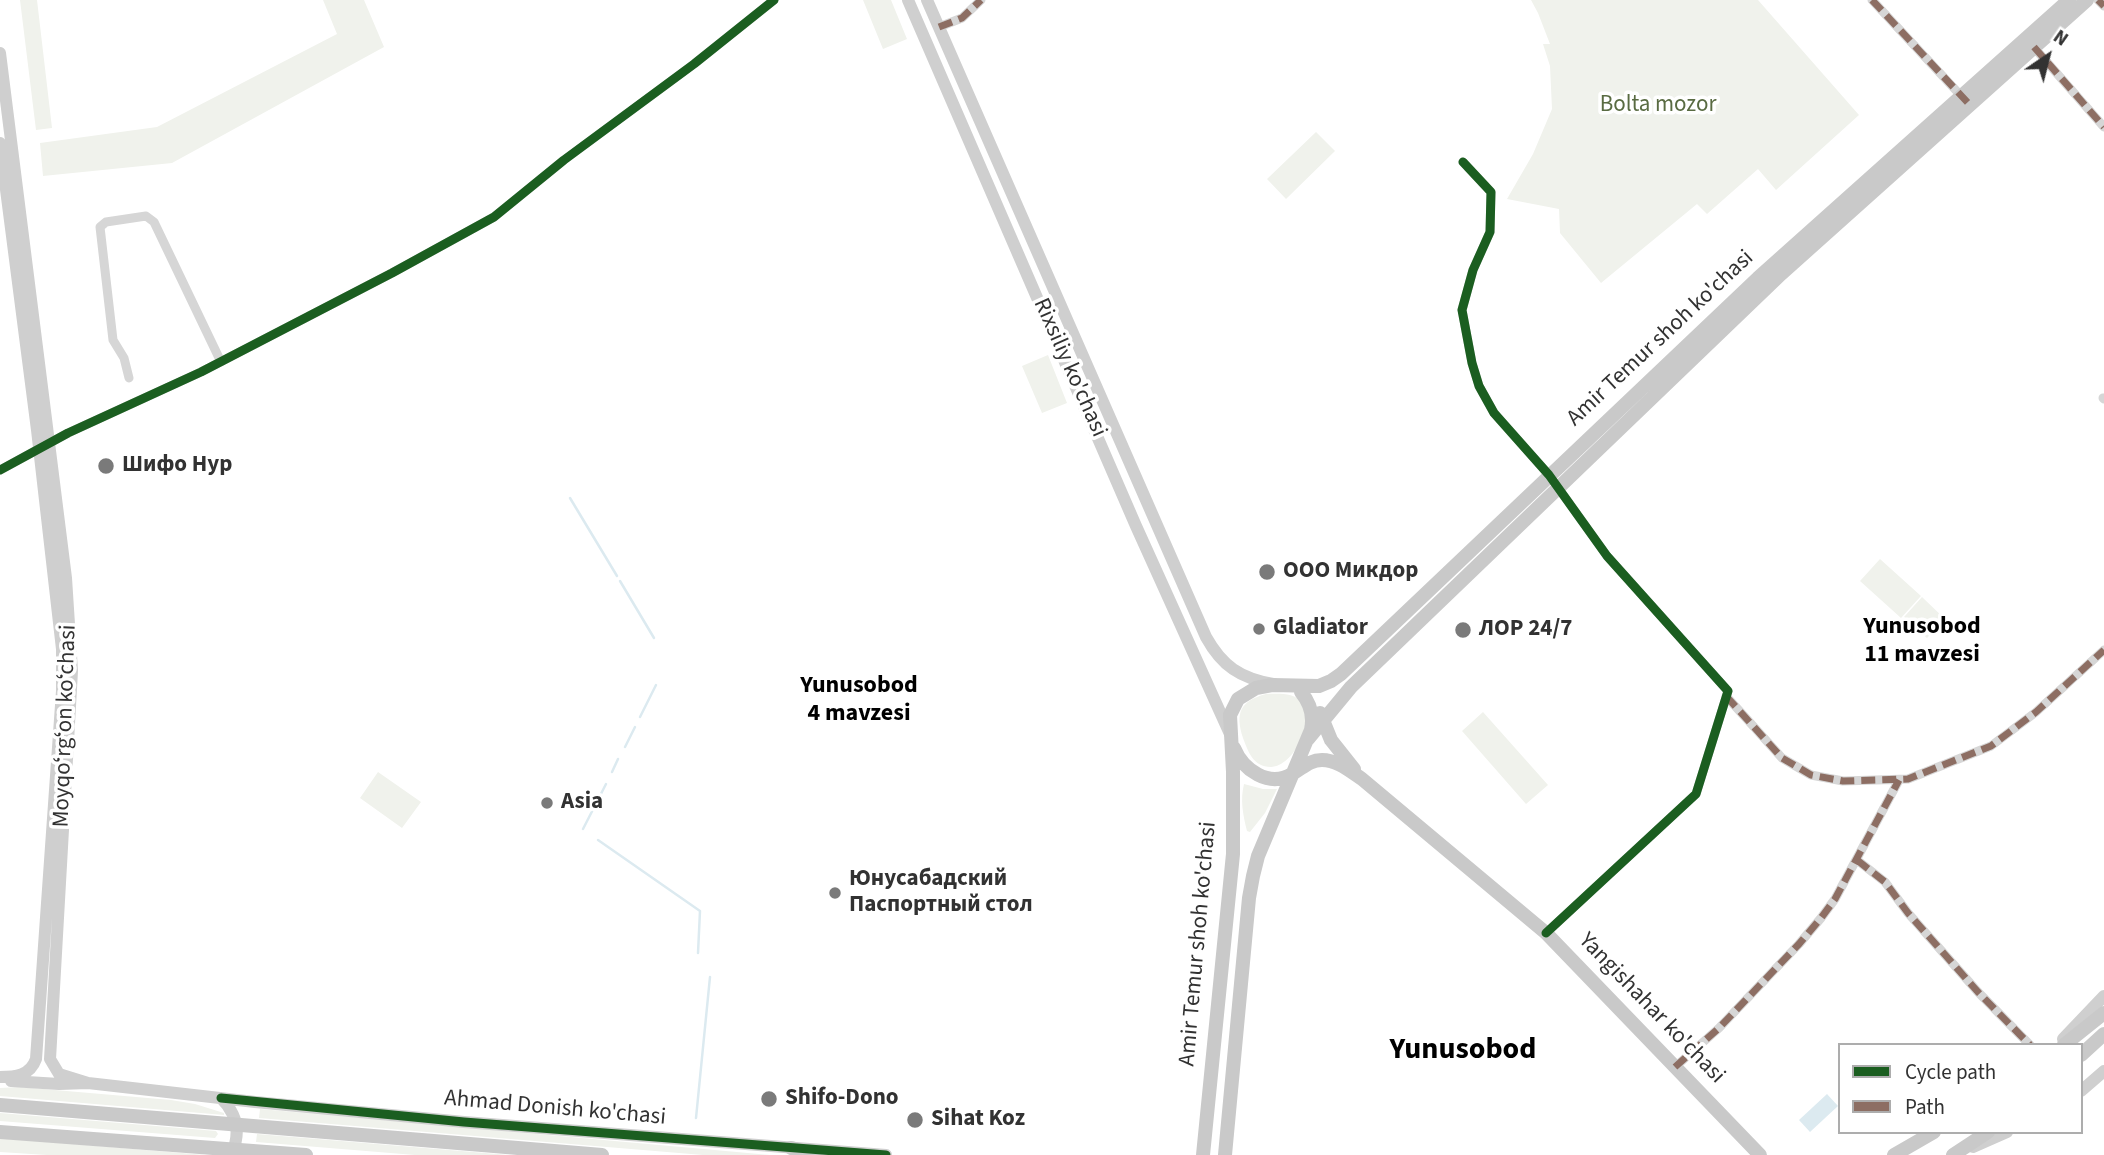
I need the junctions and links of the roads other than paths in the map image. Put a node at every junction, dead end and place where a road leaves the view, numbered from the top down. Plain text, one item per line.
1 (774, 0) edge
2 (908, 0) edge
3 (927, 0) edge
4 (981, 0) edge
5 (1872, 0) edge
6 (2069, 0) edge
7 (2087, 0) edge
8 (2098, 0) edge
9 (2104, 6) edge
10 (939, 27) junction
11 (2030, 43) junction
12 (0, 53) edge
13 (964, 84) junction
14 (948, 91) junction
15 (1965, 101) junction
16 (2104, 127) edge
17 (0, 143) edge
18 (1463, 162) dead end
19 (221, 362) junction
20 (130, 378) dead end
21 (44, 445) junction
22 (0, 470) edge
23 (1549, 475) junction
24 (1558, 488) junction
25 (1176, 568) junction
26 (1159, 575) junction
27 (2104, 650) edge
28 (1277, 685) junction
29 (1301, 692) junction
30 (1726, 696) junction
31 (1322, 719) junction
32 (1231, 736) junction
33 (1308, 739) junction
34 (1293, 774) junction
35 (1362, 779) junction
36 (1899, 780) junction
37 (1857, 860) junction
38 (1546, 933) junction
39 (2104, 996) edge
40 (2104, 1013) edge
41 (2104, 1034) edge
42 (2028, 1043) edge
43 (2060, 1043) edge
44 (2066, 1043) edge
45 (1213, 1051) junction
46 (2083, 1053) edge
47 (1234, 1055) junction
48 (1675, 1067) junction
49 (2104, 1071) edge
50 (0, 1079) edge
51 (88, 1083) junction
52 (2083, 1089) edge
53 (221, 1098) junction
54 (0, 1105) edge
55 (236, 1124) junction
56 (0, 1132) edge
57 (1931, 1134) edge
58 (1985, 1134) edge
59 (2002, 1134) edge
60 (1743, 1137) junction
61 (791, 1148) junction
62 (1203, 1149) edge
63 (232, 1152) edge
64 (306, 1155) edge
65 (602, 1155) edge
66 (815, 1155) edge
67 (886, 1155) edge
68 (1195, 1155) edge
69 (1225, 1155) edge
70 (1746, 1155) edge
71 (1760, 1155) edge
72 (1770, 1155) edge
73 (1894, 1155) edge
74 (1954, 1155) edge

1 - 19 street
2 - 14 main road, Rixsiliy ko'chasi
3 - 10 main road, Rixsiliy ko'chasi
4 - 10 street
5 - 15 street
6 - 11 main road, Amir Temur shoh ko'chasi
7 - 11 main road, Amir Temur shoh ko'chasi
8 - 9 street
10 - 13 main road, Rixsiliy ko'chasi
11 - 15 main road, Amir Temur shoh ko'chasi
11 - 16 street
12 - 21 main road, Moyqoʻrgʻon koʻchasi
13 - 14 main road
13 - 25 main road, Rixsiliy ko'chasi
14 - 26 main road, Rixsiliy ko'chasi
15 - 23 main road, Amir Temur shoh ko'chasi
15 - 24 main road, Amir Temur shoh ko'chasi
17 - 21 main road, Moyqoʻrgʻon koʻchasi
18 - 23 street
19 - 20 street
19 - 21 street
21 - 22 street
21 - 50 main road, Moyqoʻrgʻon koʻchasi
21 - 51 main road, Moyqoʻrgʻon koʻchasi
23 - 24 street
23 - 28 main road, Amir Temur shoh ko'chasi
24 - 30 street
24 - 31 main road, Amir Temur shoh ko'chasi
25 - 26 main road
25 - 28 main road, Rixsiliy ko'chasi
26 - 32 main road, Rixsiliy ko'chasi
27 - 36 street
28 - 29 main road
28 - 32 main road, Amir Temur shoh ko'chasi
29 - 31 main road
29 - 33 main road, Amir Temur shoh ko'chasi
30 - 36 street
30 - 38 street
31 - 33 main road, Amir Temur shoh ko'chasi
31 - 35 main road, Yangishahar ko'chasi
32 - 34 main road
32 - 45 main road, Amir Temur shoh ko'chasi
33 - 34 main road, Amir Temur shoh ko'chasi
34 - 35 main road, Yangishahar ko'chasi
34 - 47 main road, Amir Temur shoh ko'chasi
35 - 38 main road, Yangishahar ko'chasi
36 - 37 street
37 - 42 street
37 - 48 street
38 - 48 main road, Yangishahar ko'chasi
39 - 43 main road
40 - 44 main road
41 - 46 main road
45 - 47 main road
45 - 62 main road, Amir Temur shoh ko'chasi
47 - 69 main road, Amir Temur shoh ko'chasi
48 - 60 main road, Yangishahar ko'chasi
49 - 52 main road
50 - 51 main road, Ahmad Donish ko'chasi
51 - 53 main road, Ahmad Donish ko'chasi
53 - 55 main road
53 - 61 main road, Ahmad Donish ko'chasi
54 - 55 main road, Ahmad Donish ko'chasi
55 - 63 main road
55 - 65 main road, Ahmad Donish ko'chasi
56 - 63 main road
57 - 73 main road
58 - 74 main road
59 - 74 main road
60 - 70 main road
60 - 71 main road
60 - 72 main road
61 - 66 main road
61 - 67 main road, Ahmad Donish ko'chasi
62 - 68 main road
63 - 64 main road

